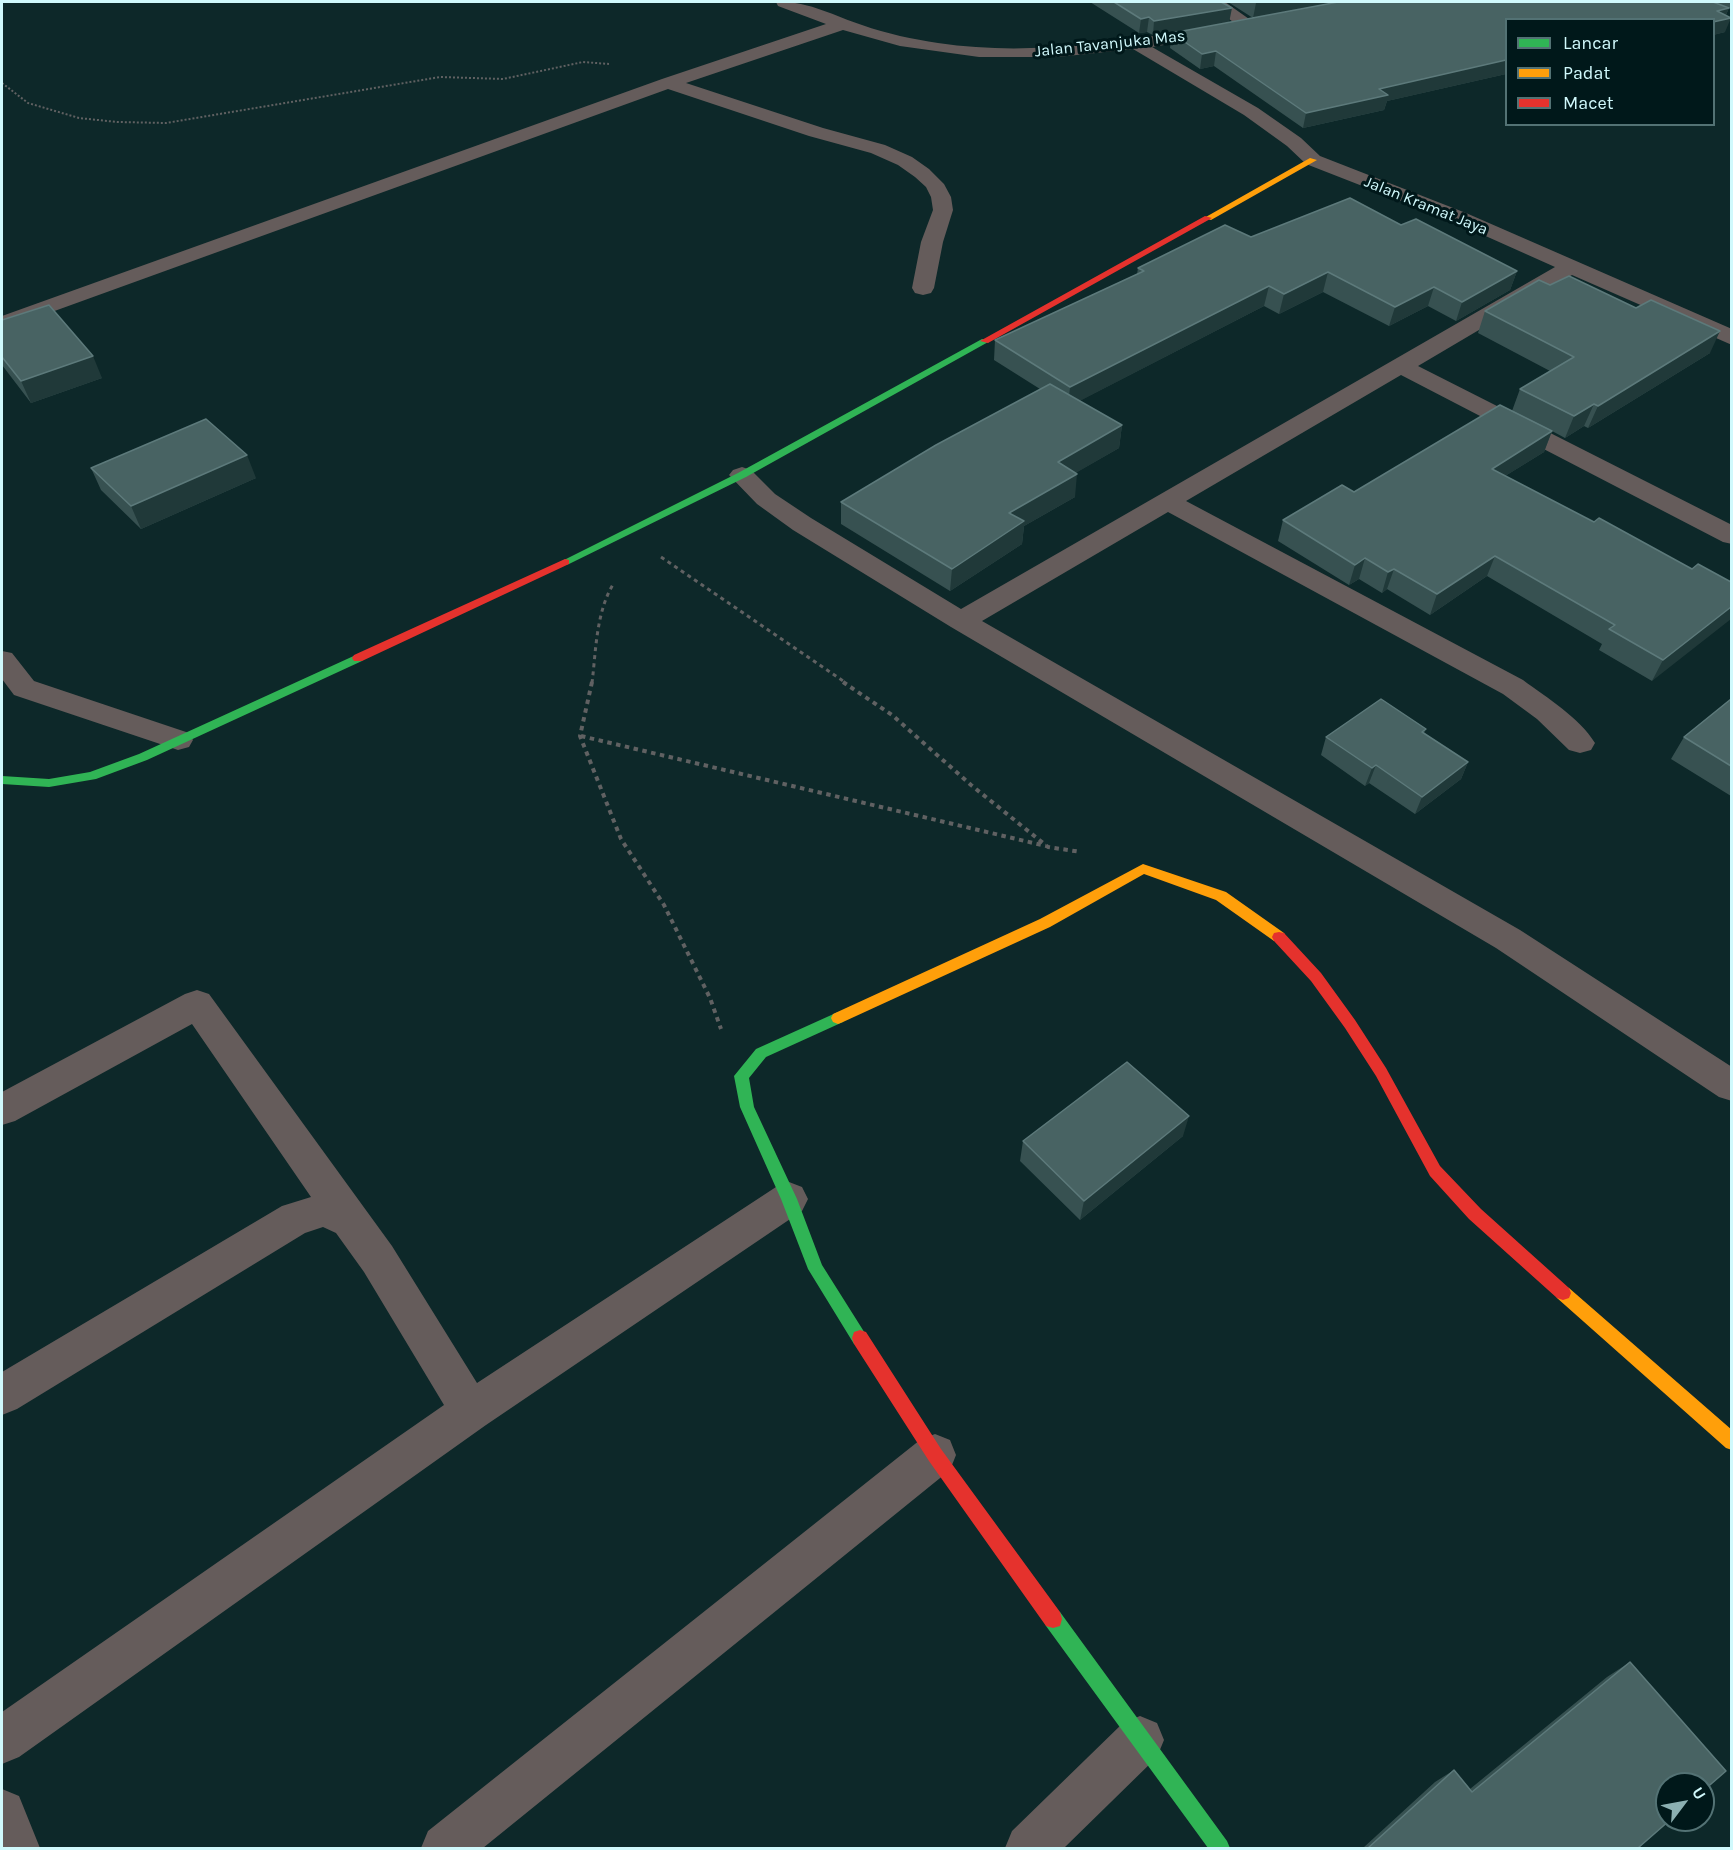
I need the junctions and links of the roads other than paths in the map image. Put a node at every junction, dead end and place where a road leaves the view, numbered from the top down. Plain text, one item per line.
1 (784, 2) edge
2 (1214, 2) edge
3 (1271, 21) edge
4 (844, 24) junction
5 (1250, 26) junction
6 (1138, 45) junction
7 (668, 83) junction
8 (1313, 160) junction
9 (1569, 268) junction
10 (923, 288) dead end
11 (2, 322) edge
12 (1731, 338) edge
13 (1399, 365) junction
14 (742, 475) junction
15 (1166, 501) junction
16 (1731, 536) edge
17 (961, 621) junction
18 (2, 660) edge
19 (13, 692) edge
20 (178, 740) junction
21 (1580, 743) dead end
22 (2, 780) edge
23 (1731, 1086) edge
24 (2, 1110) edge
25 (789, 1199) junction
26 (349, 1221) junction
27 (2, 1395) edge
28 (471, 1411) junction
29 (1731, 1442) edge
30 (935, 1455) junction
31 (2, 1740) edge
32 (1140, 1740) junction
33 (2, 1812) edge
34 (16, 1848) edge
35 (445, 1848) edge
36 (1029, 1848) edge
37 (1220, 1848) edge

1 - 4 street, Jalan Tavanjuka Mas
2 - 5 street
3 - 5 street, Jalan Tavanjuka Mas
4 - 6 street, Jalan Tavanjuka Mas
4 - 7 street
5 - 6 street, Jalan Tavanjuka Mas
6 - 8 street, Jalan Kramat Jaya
7 - 10 street
7 - 11 street
8 - 9 street, Jalan Kramat Jaya
8 - 14 street
9 - 12 street, Jalan Kramat Jaya
9 - 13 street
13 - 15 street
13 - 16 street
14 - 17 street
14 - 20 street
15 - 17 street
15 - 21 street
17 - 23 street
18 - 19 street
19 - 20 street
20 - 22 street
24 - 26 street
25 - 28 street
25 - 29 street
25 - 30 street
26 - 27 street
26 - 28 street
28 - 31 street
30 - 32 street
30 - 35 street
32 - 36 street
32 - 37 street
33 - 34 street

